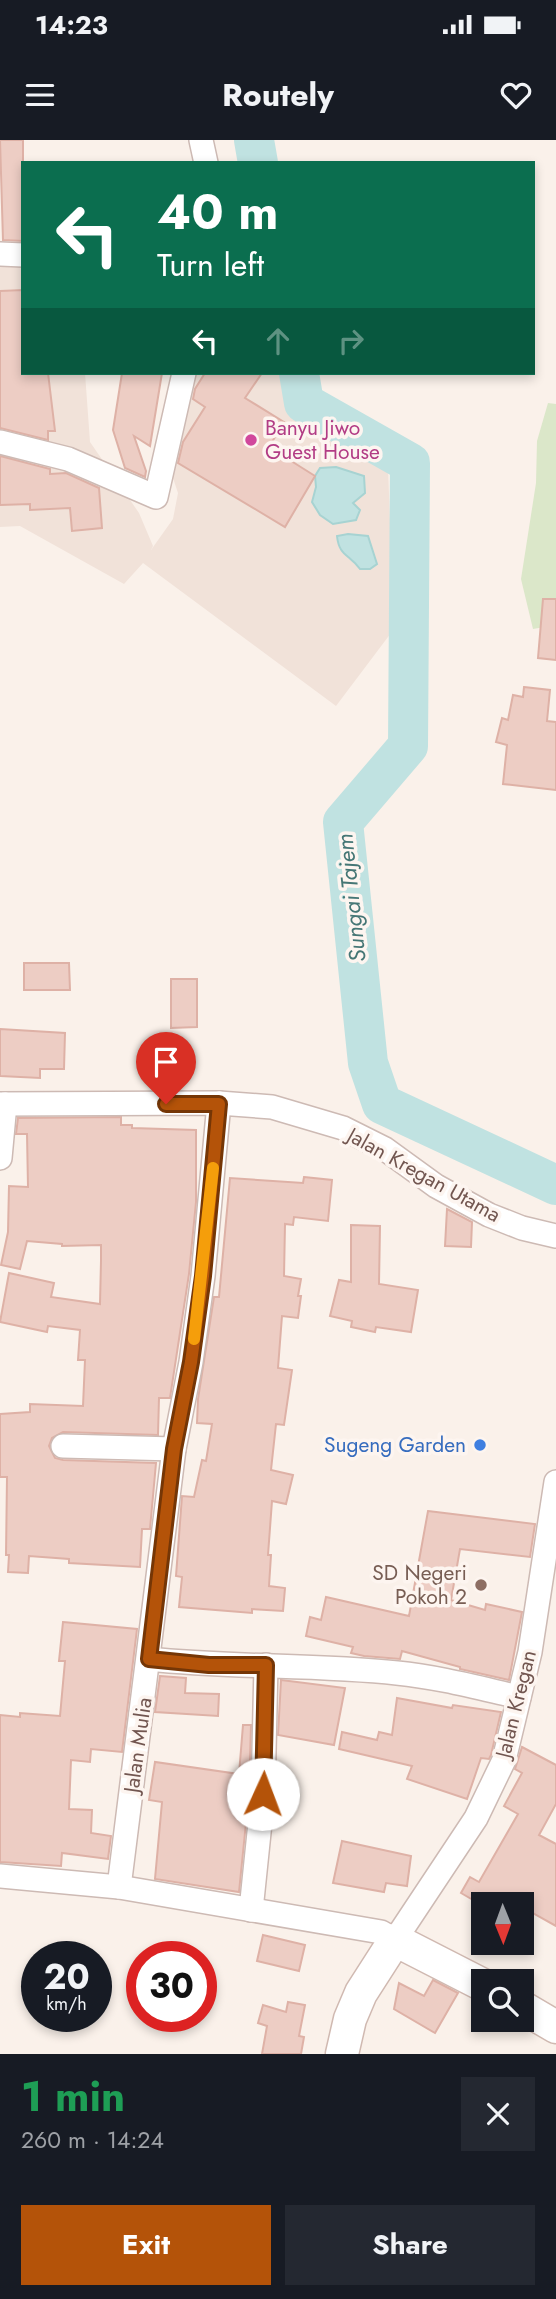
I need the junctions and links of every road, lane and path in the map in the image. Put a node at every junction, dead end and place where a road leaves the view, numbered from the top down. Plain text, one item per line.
1 (201, 140) edge
2 (206, 161) edge
3 (0, 254) edge
4 (21, 255) edge
5 (184, 375) edge
6 (0, 442) edge
7 (3, 1104) edge
8 (219, 1104) junction
9 (0, 1158) edge
10 (556, 1236) edge
11 (63, 1446) dead end
12 (174, 1449) junction
13 (556, 1482) edge
14 (149, 1659) junction
15 (266, 1665) junction
16 (519, 1697) junction
17 (0, 1876) edge
18 (119, 1887) junction
19 (251, 1909) junction
20 (395, 1940) junction
21 (471, 1979) edge
22 (534, 2014) edge
23 (556, 2027) edge
24 (342, 2054) edge

1 - 2 street
3 - 4 street
5 - 6 street
7 - 8 street, Jalan Kregan Utama
7 - 9 street
8 - 10 street, Jalan Kregan Utama
8 - 12 street, Jalan Mulia
11 - 12 street
12 - 14 street, Jalan Mulia
13 - 16 street, Jalan Kregan
14 - 15 street
14 - 18 street, Jalan Mulia
15 - 16 street
15 - 19 street
16 - 20 street, Jalan Kregan
17 - 18 street
18 - 19 street
19 - 20 street
20 - 21 street
20 - 24 street
22 - 23 street

